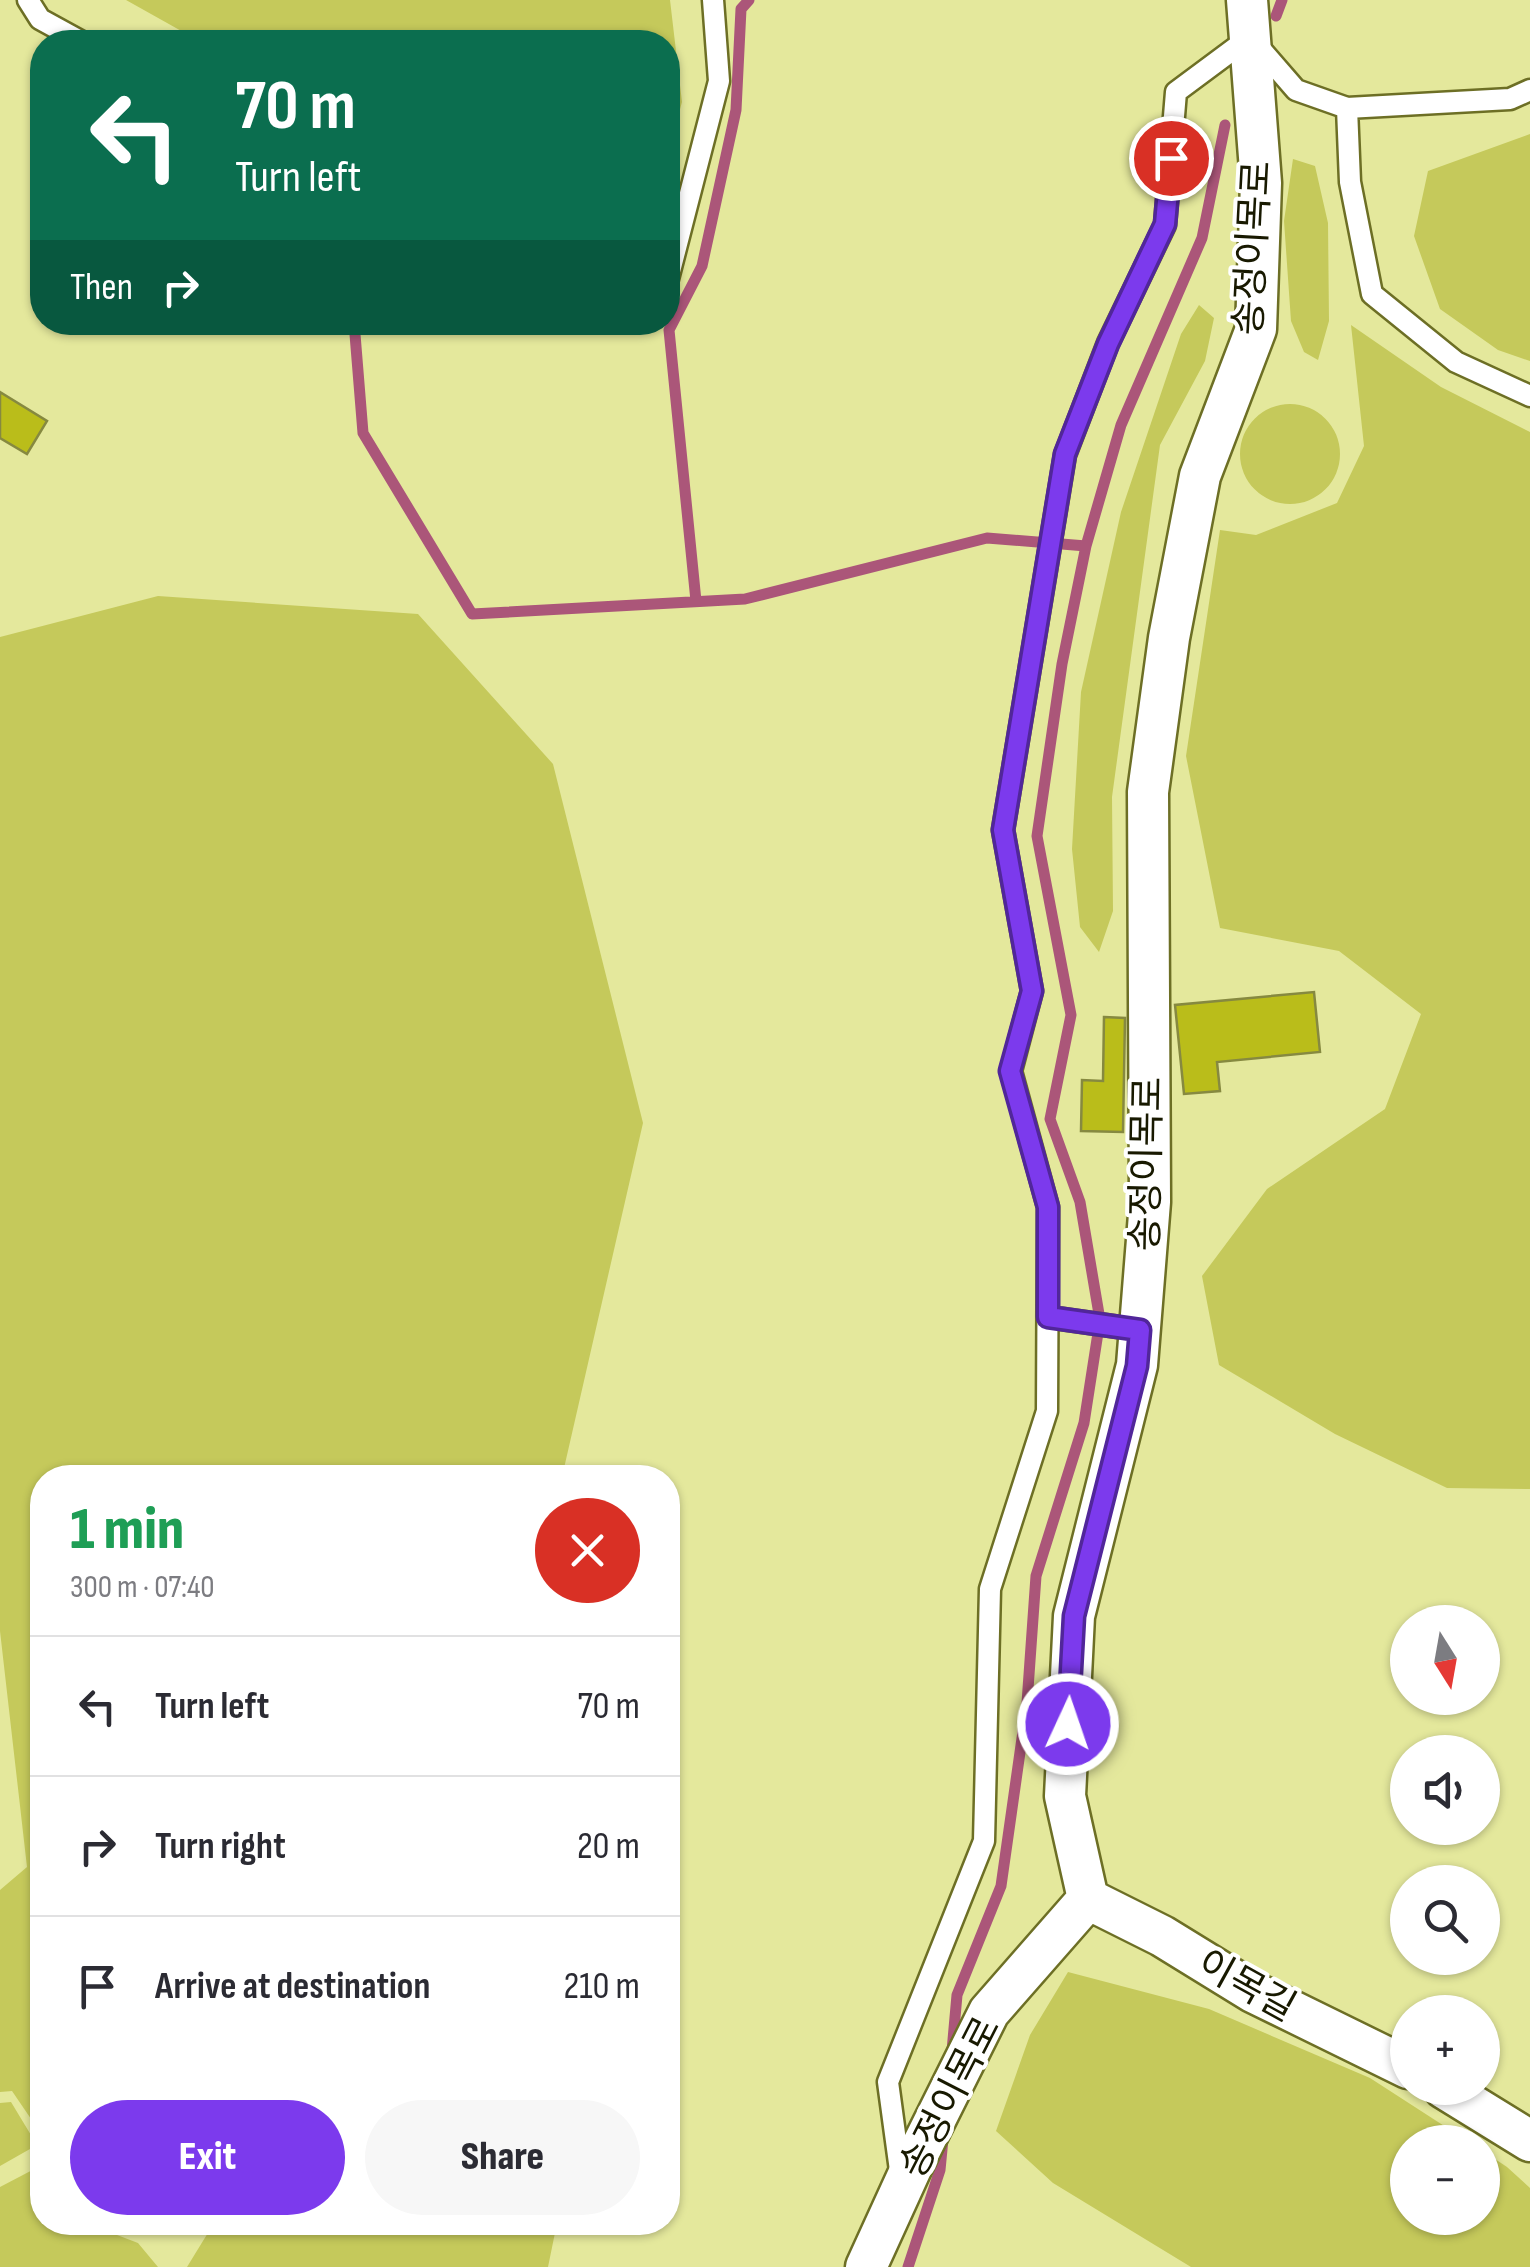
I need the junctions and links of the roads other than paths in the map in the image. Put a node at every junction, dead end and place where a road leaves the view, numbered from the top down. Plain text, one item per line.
1 (28, 0) edge
2 (714, 0) edge
3 (1248, 18) edge
4 (60, 30) edge
5 (1530, 90) edge
6 (1347, 108) junction
7 (680, 233) edge
8 (1530, 396) edge
9 (1048, 1317) junction
10 (1140, 1330) junction
11 (1088, 1898) junction
12 (1390, 2059) edge
13 (1471, 2105) edge
14 (1530, 2142) edge
15 (908, 2176) junction
16 (866, 2267) edge

1 - 4 lane
2 - 7 lane
3 - 6 lane
3 - 9 lane
3 - 10 street, 송정이목로
5 - 6 lane
6 - 8 lane
9 - 10 lane
9 - 15 lane
10 - 11 street, 송정이목로
11 - 12 street, 이목길
11 - 15 street, 송정이목로
13 - 14 street
15 - 16 street, 송정이목로

